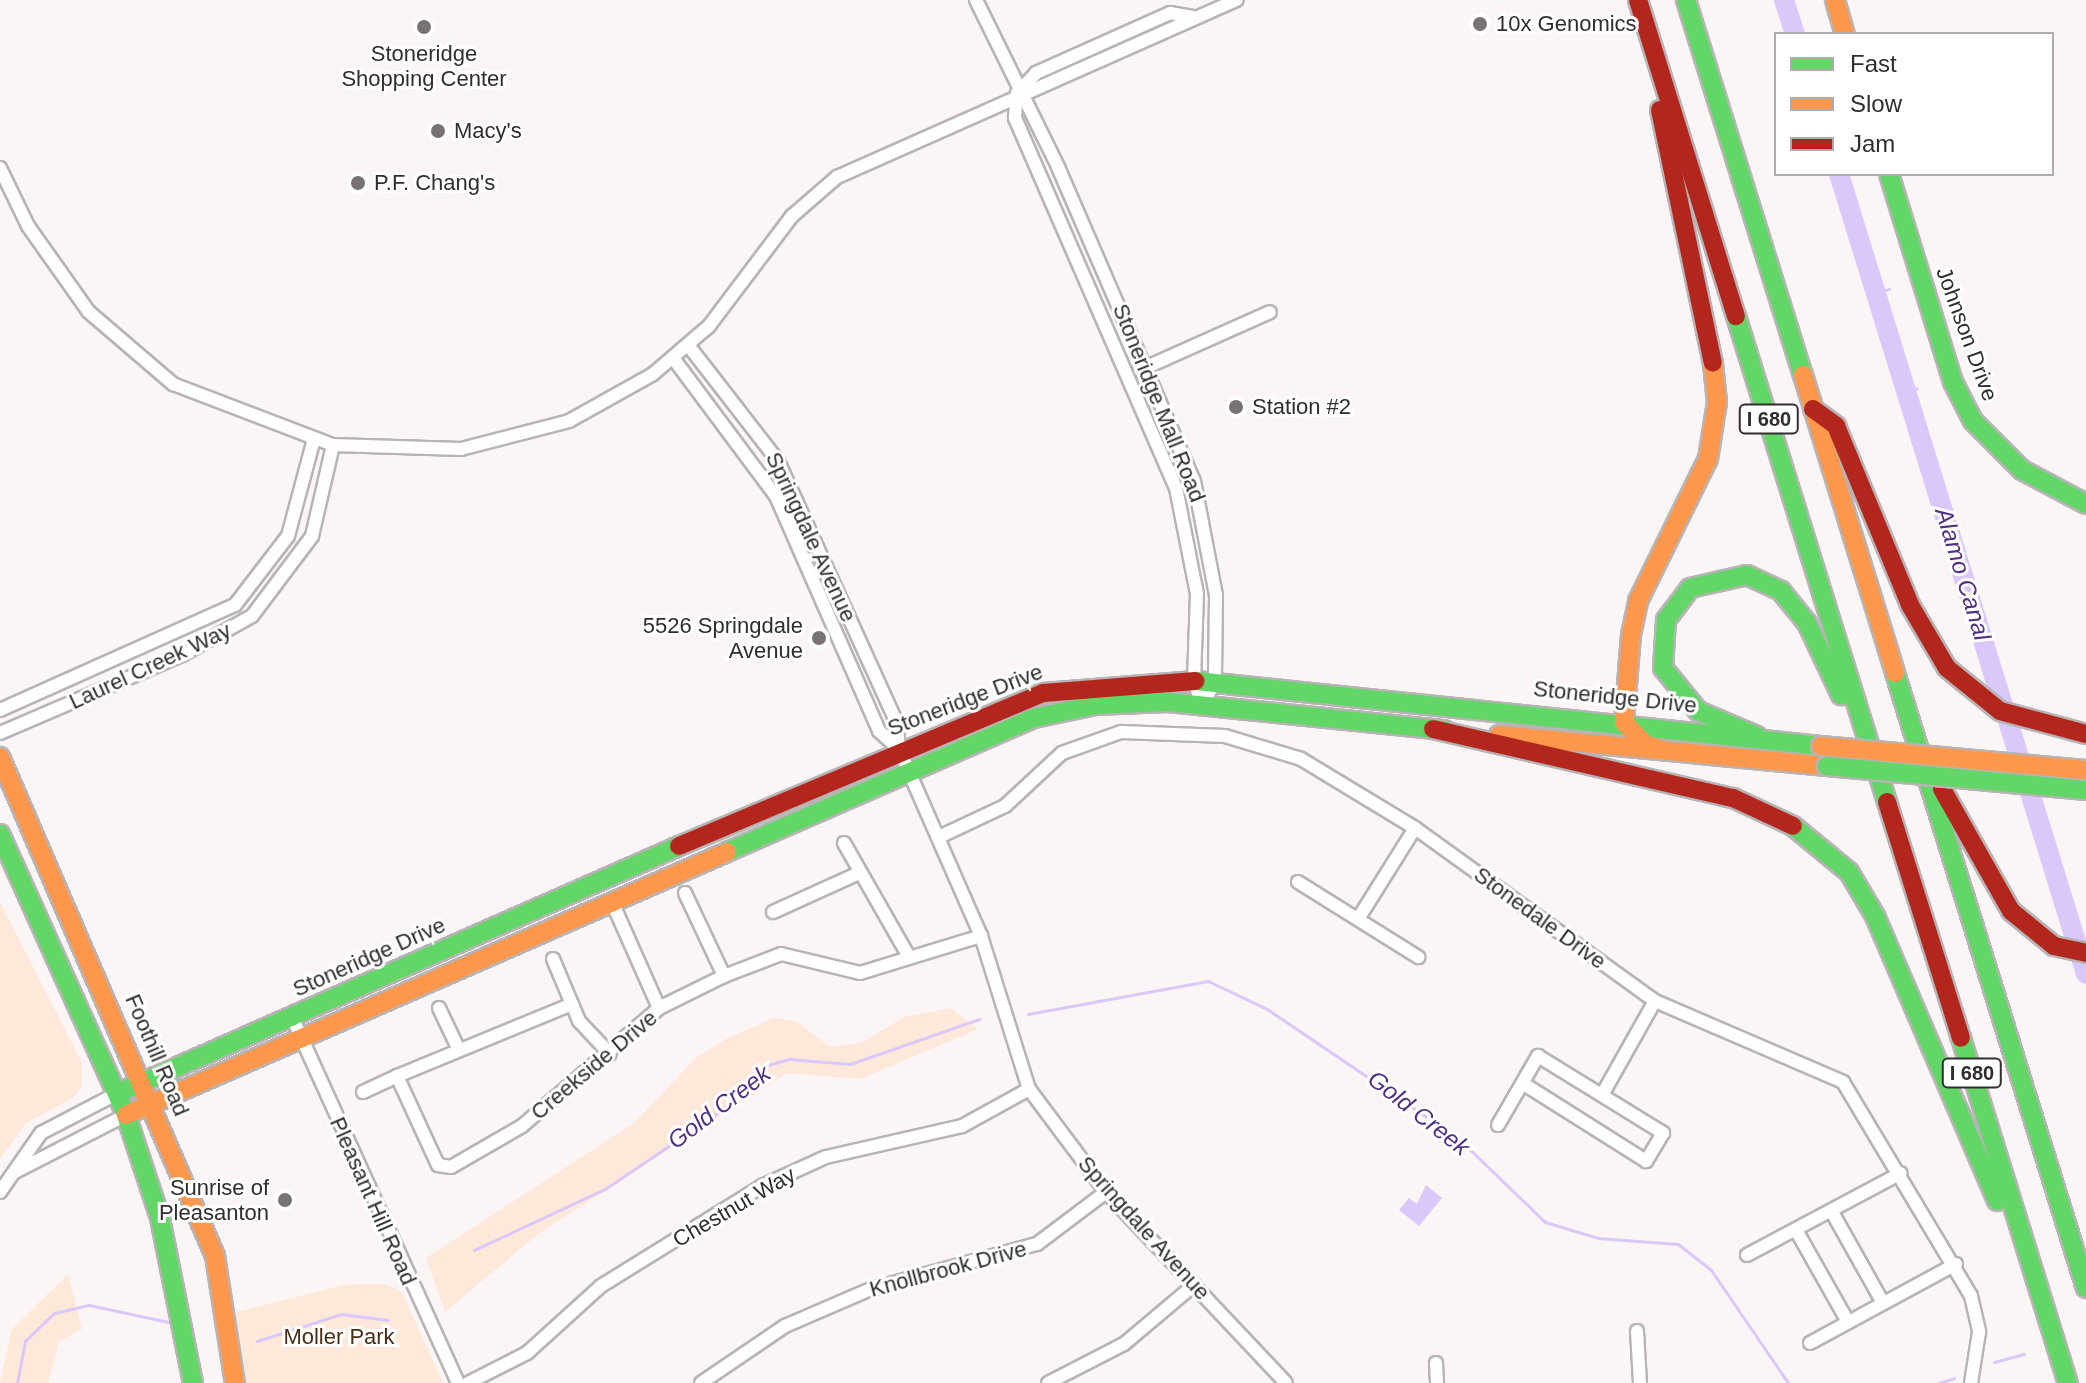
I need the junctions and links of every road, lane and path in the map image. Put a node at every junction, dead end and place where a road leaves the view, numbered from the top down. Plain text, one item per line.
1 (976, 0) edge
2 (1237, 0) edge
3 (1638, 0) edge
4 (1686, 0) edge
5 (1835, 0) edge
6 (1193, 17) junction
7 (1844, 32) edge
8 (1660, 72) junction
9 (1017, 93) junction
10 (1, 172) edge
11 (1890, 176) edge
12 (6, 195) edge
13 (1270, 312) dead end
14 (688, 345) junction
15 (673, 358) junction
16 (1146, 367) junction
17 (1130, 374) junction
18 (1813, 409) junction
19 (314, 439) junction
20 (333, 445) junction
21 (2086, 504) edge
22 (1194, 681) junction
23 (1215, 681) junction
24 (1202, 706) junction
25 (0, 710) edge
26 (1624, 722) junction
27 (1433, 729) junction
28 (0, 733) edge
29 (2085, 734) edge
30 (1757, 736) junction
31 (1915, 739) junction
32 (899, 749) junction
33 (1666, 751) junction
34 (0, 757) edge
35 (1878, 766) junction
36 (908, 768) junction
37 (2086, 770) edge
38 (2086, 790) edge
39 (1415, 828) junction
40 (0, 834) edge
41 (939, 837) junction
42 (844, 843) dead end
43 (859, 873) junction
44 (1298, 882) dead end
45 (685, 893) dead end
46 (612, 902) junction
47 (773, 912) dead end
48 (1358, 919) junction
49 (981, 936) junction
50 (2086, 953) edge
51 (908, 955) junction
52 (1418, 957) dead end
53 (553, 959) dead end
54 (724, 976) junction
55 (1655, 1001) junction
56 (572, 1004) junction
57 (439, 1008) dead end
58 (659, 1008) junction
59 (292, 1017) junction
60 (301, 1038) junction
61 (458, 1048) junction
62 (610, 1054) junction
63 (397, 1076) junction
64 (144, 1082) junction
65 (1522, 1083) junction
66 (1029, 1089) junction
67 (363, 1092) dead end
68 (118, 1093) junction
69 (1602, 1095) junction
70 (153, 1104) junction
71 (126, 1115) junction
72 (1498, 1125) dead end
73 (1901, 1173) junction
74 (13, 1174) junction
75 (0, 1192) edge
76 (1106, 1192) junction
77 (1832, 1212) junction
78 (1796, 1230) junction
79 (1747, 1255) dead end
80 (1956, 1264) junction
81 (2035, 1276) junction
82 (1194, 1285) junction
83 (2086, 1288) edge
84 (1883, 1303) junction
85 (1848, 1322) junction
86 (1637, 1331) dead end
87 (1810, 1343) dead end
88 (1436, 1363) dead end
89 (1284, 1382) edge
90 (193, 1383) edge
91 (235, 1383) edge
92 (458, 1383) edge
93 (468, 1383) edge
94 (701, 1383) edge
95 (1048, 1383) edge
96 (1437, 1383) edge
97 (1640, 1383) edge
98 (1971, 1383) edge
99 (2068, 1383) edge

1 - 9 street, Stoneridge Mall Road
2 - 6 street
3 - 8 main road, I 680
4 - 18 main road, I 680
5 - 7 main road
6 - 9 street
6 - 9 street
8 - 26 main road
8 - 35 main road, I 680
9 - 14 street
9 - 16 street, Stoneridge Mall Road
9 - 17 street, Stoneridge Mall Road
10 - 12 street
11 - 21 main road, Johnson Drive
12 - 19 street
13 - 16 street
14 - 15 street
14 - 32 street, Springdale Avenue
15 - 20 street
15 - 32 street, Springdale Avenue
16 - 17 street
16 - 23 street, Stoneridge Mall Road
17 - 22 street, Stoneridge Mall Road
18 - 29 main road
18 - 31 main road, I 680
19 - 20 street
19 - 25 street, Laurel Creek Way
20 - 28 street, Laurel Creek Way
22 - 23 main road, Stoneridge Drive
22 - 24 street, Stoneridge Mall Road
22 - 32 main road, Stoneridge Drive
23 - 24 street
23 - 26 main road, Stoneridge Drive
24 - 27 main road, Stoneridge Drive
24 - 36 main road, Stoneridge Drive
26 - 30 main road, Stoneridge Drive
26 - 33 main road
27 - 33 main road, Stoneridge Drive
27 - 81 main road
30 - 35 main road
30 - 37 main road, Stoneridge Drive, bridge
31 - 50 main road
31 - 83 main road, I 680
32 - 36 street, Springdale Avenue
32 - 59 main road, Stoneridge Drive
33 - 38 main road, Stoneridge Drive, bridge
34 - 64 main road, Foothill Road
35 - 81 main road, I 680
36 - 41 street, Springdale Avenue
36 - 46 main road, Stoneridge Drive
39 - 41 street, Stonedale Drive
39 - 48 street
39 - 55 street, Stonedale Drive
40 - 68 main road
41 - 49 street, Springdale Avenue
42 - 43 street
43 - 47 street
43 - 51 street
44 - 48 street
45 - 54 street
46 - 58 street
46 - 60 main road, Stoneridge Drive
48 - 52 street
49 - 51 street, Creekside Drive
49 - 66 street, Springdale Avenue
51 - 54 street, Creekside Drive
53 - 56 street
54 - 58 street, Creekside Drive
55 - 69 street
55 - 73 street, Stonedale Drive
56 - 61 street
56 - 62 street
57 - 61 street
58 - 62 street, Creekside Drive
59 - 60 street, Pleasant Hill Road
59 - 64 main road, Stoneridge Drive
60 - 70 main road, Stoneridge Drive
60 - 92 street, Pleasant Hill Road
61 - 63 street
62 - 63 street, Creekside Drive
63 - 67 street
64 - 68 main road, Stoneridge Drive
64 - 70 main road, Foothill Road
65 - 69 street
65 - 69 street
65 - 72 street
66 - 76 street, Springdale Avenue
66 - 93 street, Chestnut Way
68 - 71 main road
68 - 74 street
70 - 71 main road, Stoneridge Drive
70 - 91 main road, Foothill Road
71 - 74 street
71 - 90 main road
73 - 77 street
73 - 80 street, Stonedale Drive
74 - 75 street
76 - 82 street, Springdale Avenue
76 - 94 street, Knollbrook Drive
77 - 78 street
77 - 84 street
78 - 79 street
78 - 85 street
80 - 84 street
80 - 98 street, Stonedale Drive
81 - 99 main road, I 680
82 - 89 street, Springdale Avenue
82 - 95 street
84 - 85 street
85 - 87 street
86 - 97 street
88 - 96 street

